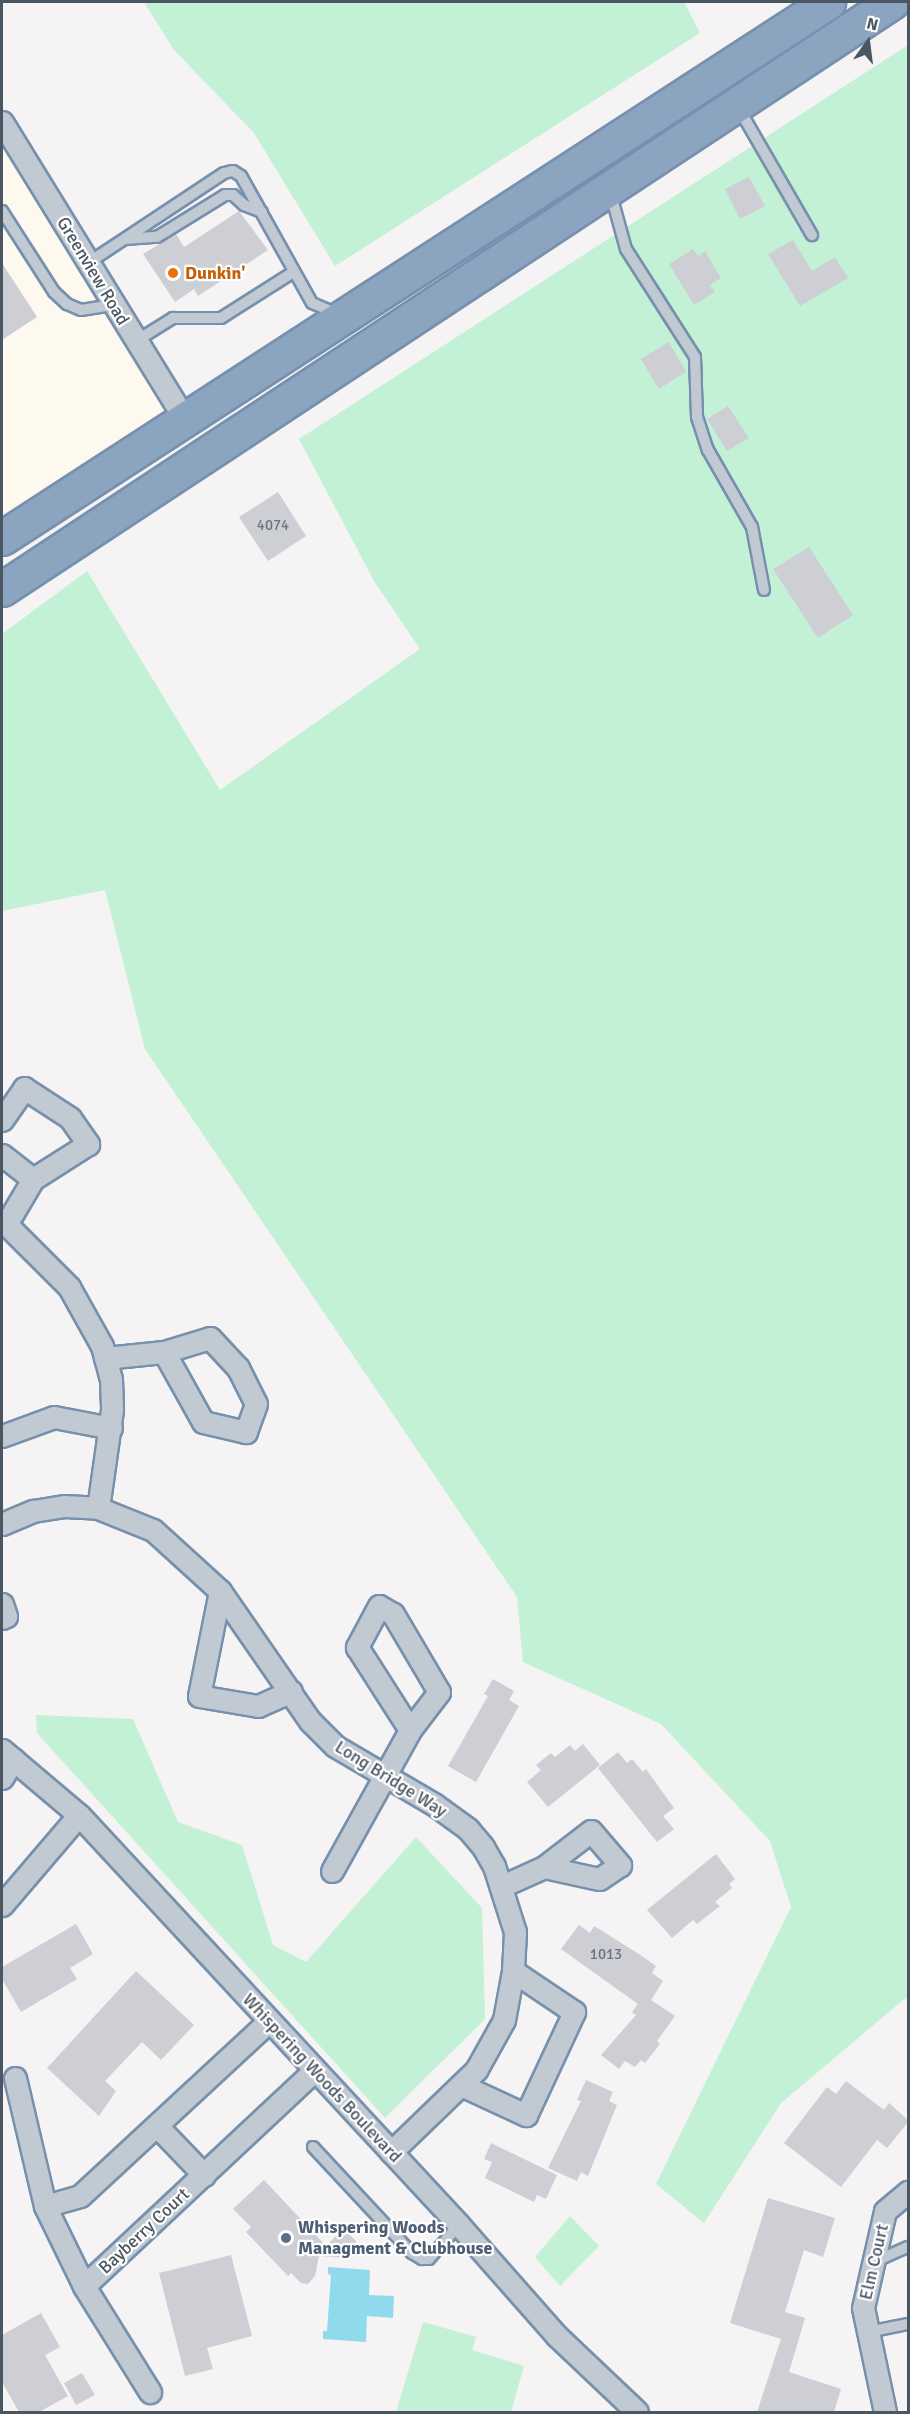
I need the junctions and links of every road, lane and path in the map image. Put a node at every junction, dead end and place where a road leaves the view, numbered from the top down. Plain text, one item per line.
1 (828, 2) edge
2 (892, 2) edge
3 (737, 104) junction
4 (2, 122) edge
5 (609, 188) junction
6 (2, 211) edge
7 (262, 212) junction
8 (812, 236) dead end
9 (125, 239) junction
10 (88, 264) junction
11 (292, 273) junction
12 (113, 305) junction
13 (344, 316) junction
14 (136, 341) junction
15 (184, 419) junction
16 (2, 538) edge
17 (2, 589) edge
18 (764, 590) dead end
19 (2, 1120) edge
20 (2, 1155) edge
21 (33, 1179) junction
22 (4, 1221) edge
23 (164, 1352) junction
24 (105, 1358) junction
25 (111, 1428) junction
26 (2, 1436) edge
27 (98, 1508) junction
28 (2, 1524) edge
29 (220, 1591) junction
30 (2, 1604) edge
31 (2, 1618) edge
32 (291, 1691) junction
33 (410, 1730) junction
34 (8, 1755) edge
35 (386, 1776) junction
36 (2, 1778) edge
37 (79, 1815) junction
38 (544, 1867) dead end
39 (332, 1871) dead end
40 (502, 1886) junction
41 (2, 1905) edge
42 (513, 1971) junction
43 (269, 2020) junction
44 (315, 2070) junction
45 (15, 2078) dead end
46 (461, 2085) junction
47 (157, 2126) junction
48 (313, 2147) dead end
49 (391, 2152) junction
50 (204, 2175) junction
51 (909, 2192) edge
52 (45, 2206) junction
53 (459, 2225) junction
54 (909, 2247) edge
55 (876, 2261) junction
56 (84, 2286) junction
57 (909, 2324) edge
58 (868, 2331) junction
59 (150, 2392) dead end
60 (637, 2412) edge
61 (885, 2412) edge

1 - 13 highway
2 - 3 highway
3 - 5 highway
3 - 8 lane
4 - 10 street, Greenview Road
5 - 17 highway
5 - 18 lane
6 - 12 lane
7 - 9 lane
7 - 9 lane
7 - 11 lane
9 - 10 lane
10 - 12 street, Greenview Road
11 - 13 lane
11 - 14 lane
12 - 14 street, Greenview Road
13 - 15 highway
14 - 15 street, Greenview Road
15 - 16 highway
19 - 21 street
20 - 21 street
21 - 22 street
22 - 24 street
23 - 23 street
23 - 24 street
24 - 25 street
25 - 26 street
25 - 27 street
27 - 28 street, Long Bridge Way
27 - 29 street, Long Bridge Way
29 - 32 street, Long Bridge Way
29 - 32 street
30 - 31 street
32 - 35 street, Long Bridge Way
33 - 33 street
33 - 35 street
34 - 36 street
34 - 37 street, Whispering Woods Boulevard
35 - 39 street
35 - 40 street, Long Bridge Way
37 - 41 street
37 - 43 street, Whispering Woods Boulevard
38 - 40 street
40 - 42 street, Long Bridge Way
42 - 46 street, Long Bridge Way
42 - 46 street
43 - 44 street, Whispering Woods Boulevard
43 - 47 street
44 - 49 street, Whispering Woods Boulevard
44 - 50 street, Bayberry Court
45 - 52 street, Bayberry Court
46 - 49 street, Long Bridge Way
47 - 50 street, Bayberry Court
47 - 52 street
48 - 53 lane
49 - 53 street, Whispering Woods Boulevard
50 - 56 street, Bayberry Court
51 - 55 street, Elm Court
52 - 56 street, Bayberry Court
53 - 60 street, Whispering Woods Boulevard
54 - 55 lane
55 - 58 street, Elm Court
56 - 59 street, Bayberry Court
57 - 58 lane
58 - 61 street, Elm Court

